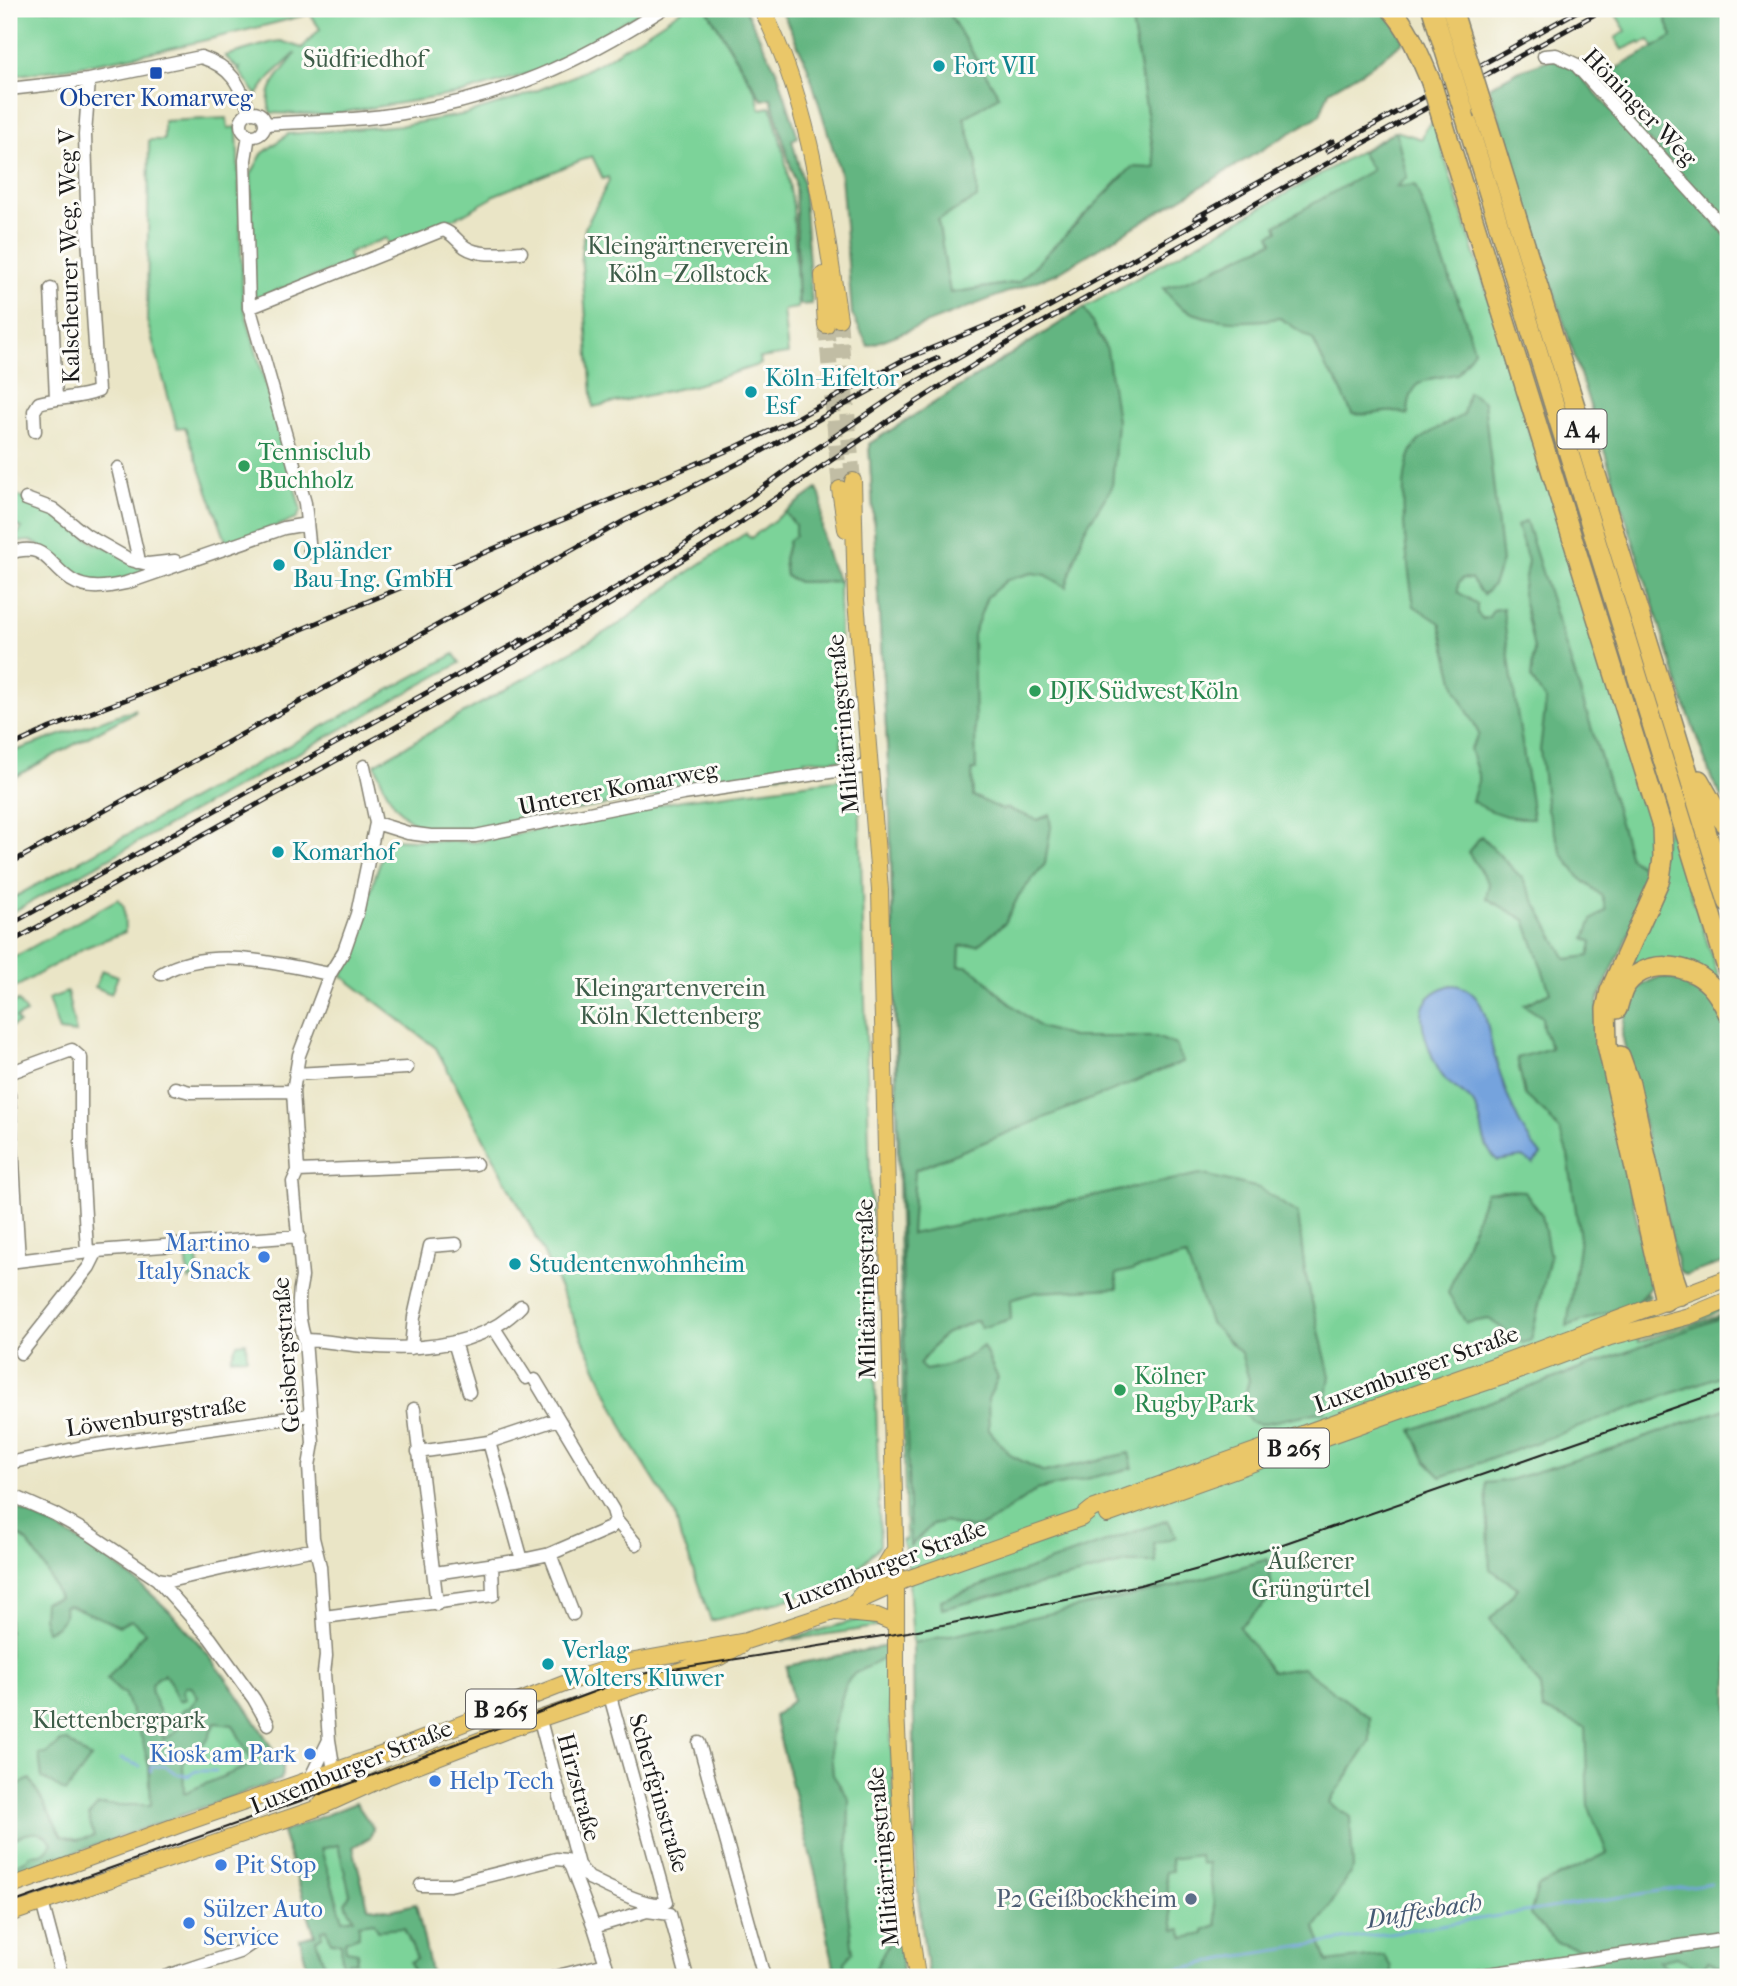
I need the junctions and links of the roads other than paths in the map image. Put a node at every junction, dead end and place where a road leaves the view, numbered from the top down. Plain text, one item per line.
1 (663, 9) edge
2 (762, 9) edge
3 (1391, 9) edge
4 (1408, 9) edge
5 (1432, 9) edge
6 (1452, 9) edge
7 (1544, 56) dead end
8 (89, 80) junction
9 (1431, 82) junction
10 (9, 89) edge
11 (250, 112) junction
12 (265, 124) junction
13 (249, 135) junction
14 (1728, 232) edge
15 (521, 252) dead end
16 (51, 289) dead end
17 (249, 308) junction
18 (833, 322) tunnel mouth
19 (56, 398) junction
20 (1532, 406) junction
21 (35, 431) dead end
22 (118, 468) dead end
23 (847, 485) tunnel mouth
24 (26, 499) dead end
25 (307, 524) junction
26 (310, 552) dead end
27 (9, 554) edge
28 (137, 562) junction
29 (177, 564) junction
30 (1605, 573) junction
31 (1680, 744) junction
32 (364, 766) dead end
33 (869, 766) junction
34 (376, 823) junction
35 (1728, 827) edge
36 (1728, 902) edge
37 (1728, 971) edge
38 (161, 974) dead end
39 (330, 974) junction
40 (1728, 1013) edge
41 (407, 1068) dead end
42 (9, 1073) edge
43 (295, 1074) junction
44 (175, 1088) dead end
45 (293, 1091) junction
46 (9, 1096) edge
47 (476, 1164) dead end
48 (298, 1171) junction
49 (299, 1236) junction
50 (456, 1244) dead end
51 (92, 1251) junction
52 (14, 1261) edge
53 (1728, 1278) edge
54 (1728, 1300) edge
55 (1673, 1301) junction
56 (521, 1306) dead end
57 (1689, 1316) junction
58 (1657, 1323) junction
59 (494, 1328) junction
60 (305, 1340) junction
61 (454, 1342) junction
62 (411, 1348) junction
63 (21, 1353) dead end
64 (469, 1392) dead end
65 (414, 1409) dead end
66 (310, 1415) junction
67 (558, 1419) junction
68 (489, 1442) junction
69 (418, 1452) junction
70 (9, 1463) edge
71 (9, 1494) edge
72 (1081, 1518) junction
73 (616, 1520) junction
74 (636, 1544) dead end
75 (315, 1549) junction
76 (895, 1549) junction
77 (550, 1554) junction
78 (522, 1560) junction
79 (492, 1564) junction
80 (929, 1571) junction
81 (435, 1573) junction
82 (157, 1579) junction
83 (896, 1583) junction
84 (853, 1603) junction
85 (437, 1604) junction
86 (834, 1612) junction
87 (573, 1614) dead end
88 (324, 1617) junction
89 (896, 1624) junction
90 (746, 1642) junction
91 (587, 1675) junction
92 (610, 1696) junction
93 (582, 1706) junction
94 (540, 1720) junction
95 (268, 1724) dead end
96 (329, 1740) junction
97 (699, 1743) dead end
98 (335, 1774) junction
99 (310, 1779) junction
100 (358, 1790) junction
101 (318, 1808) junction
102 (572, 1862) junction
103 (421, 1885) dead end
104 (9, 1887) edge
105 (42, 1902) junction
106 (669, 1908) junction
107 (9, 1914) edge
108 (594, 1927) junction
109 (258, 1939) dead end
110 (1728, 1939) edge
111 (606, 1964) junction
112 (62, 1977) edge
113 (164, 1977) edge
114 (554, 1977) edge
115 (610, 1977) edge
116 (687, 1977) edge
117 (764, 1977) edge
118 (917, 1977) edge
119 (1467, 1977) edge

1 - 12 street
2 - 18 main road
3 - 9 highway
4 - 9 highway
5 - 30 highway, A 4, bridge
6 - 31 highway, A 4, bridge
7 - 14 street, Höninger Weg
8 - 10 street
8 - 11 street
8 - 19 street, Kalscheurer Weg, Weg V
9 - 20 highway, bridge
11 - 12 street
11 - 13 street
12 - 13 street
13 - 17 street
15 - 17 street
16 - 19 street
17 - 25 street
19 - 21 street
20 - 30 highway
20 - 55 highway
22 - 28 street
23 - 33 main road, Militärringstraße
24 - 28 street
25 - 26 street
25 - 29 street
27 - 29 street
28 - 29 street
30 - 37 highway, A 4
31 - 35 highway
31 - 36 highway, A 4
32 - 34 street
33 - 34 street, Unterer Komarweg
33 - 76 main road, Militärringstraße
34 - 39 street, Geisbergstraße
38 - 39 street
39 - 43 street, Geisbergstraße
40 - 55 highway
41 - 43 street
42 - 51 street
43 - 45 street, Geisbergstraße
44 - 45 street
45 - 48 street, Geisbergstraße
46 - 52 street
47 - 48 street
48 - 49 street, Geisbergstraße
49 - 51 street
49 - 60 street, Geisbergstraße
50 - 62 street
51 - 52 street
51 - 63 street
53 - 55 main road, Luxemburger Straße / B 265
54 - 57 main road, Luxemburger Straße / B 265
55 - 57 main road
55 - 58 main road
55 - 72 main road, Luxemburger Straße / B 265
56 - 59 street
57 - 58 main road, Luxemburger Straße / B 265
58 - 72 main road, Luxemburger Straße / B 265
59 - 61 street
59 - 67 street
60 - 62 street
60 - 66 street, Geisbergstraße
61 - 62 street
61 - 64 street
65 - 69 street
66 - 70 street, Löwenburgstraße
66 - 75 street, Geisbergstraße
67 - 68 street
67 - 73 street
68 - 69 street
68 - 78 street
69 - 81 street
71 - 82 street
72 - 80 main road, Luxemburger Straße / B 265
73 - 74 street
73 - 77 street
75 - 82 street
75 - 88 street, Geisbergstraße
76 - 80 main road
76 - 83 main road, Militärringstraße
76 - 84 main road
77 - 78 street
77 - 87 street
78 - 79 street
79 - 81 street
79 - 85 street
80 - 83 main road, Luxemburger Straße / B 265
81 - 85 street
82 - 95 street
83 - 84 main road, Luxemburger Straße / B 265
83 - 89 main road, Militärringstraße
84 - 86 main road, Luxemburger Straße / B 265
85 - 88 street
86 - 89 main road
86 - 90 main road, Luxemburger Straße / B 265
88 - 96 street, Geisbergstraße
89 - 118 main road, Militärringstraße
90 - 91 main road, Luxemburger Straße / B 265
90 - 92 main road, Luxemburger Straße / B 265
91 - 93 main road
91 - 98 main road, Luxemburger Straße / B 265
92 - 93 main road, Luxemburger Straße / B 265
92 - 106 street, Scherfginstraße
93 - 94 main road, Luxemburger Straße / B 265
94 - 100 main road, Luxemburger Straße / B 265
94 - 102 street, Hirzstraße
96 - 98 street, Geisbergstraße
96 - 99 street
97 - 117 street
98 - 99 main road, Luxemburger Straße / B 265
98 - 100 main road
98 - 101 main road
99 - 104 main road, Luxemburger Straße / B 265
100 - 101 main road, Luxemburger Straße / B 265
101 - 105 main road, Luxemburger Straße / B 265
102 - 103 street
102 - 106 street
102 - 108 street, Hirzstraße
105 - 107 main road, Luxemburger Straße / B 265
105 - 112 street
106 - 108 street
106 - 116 street, Scherfginstraße
108 - 111 street, Hirzstraße
109 - 113 street
110 - 119 street
111 - 114 street
111 - 115 street, Hirzstraße

